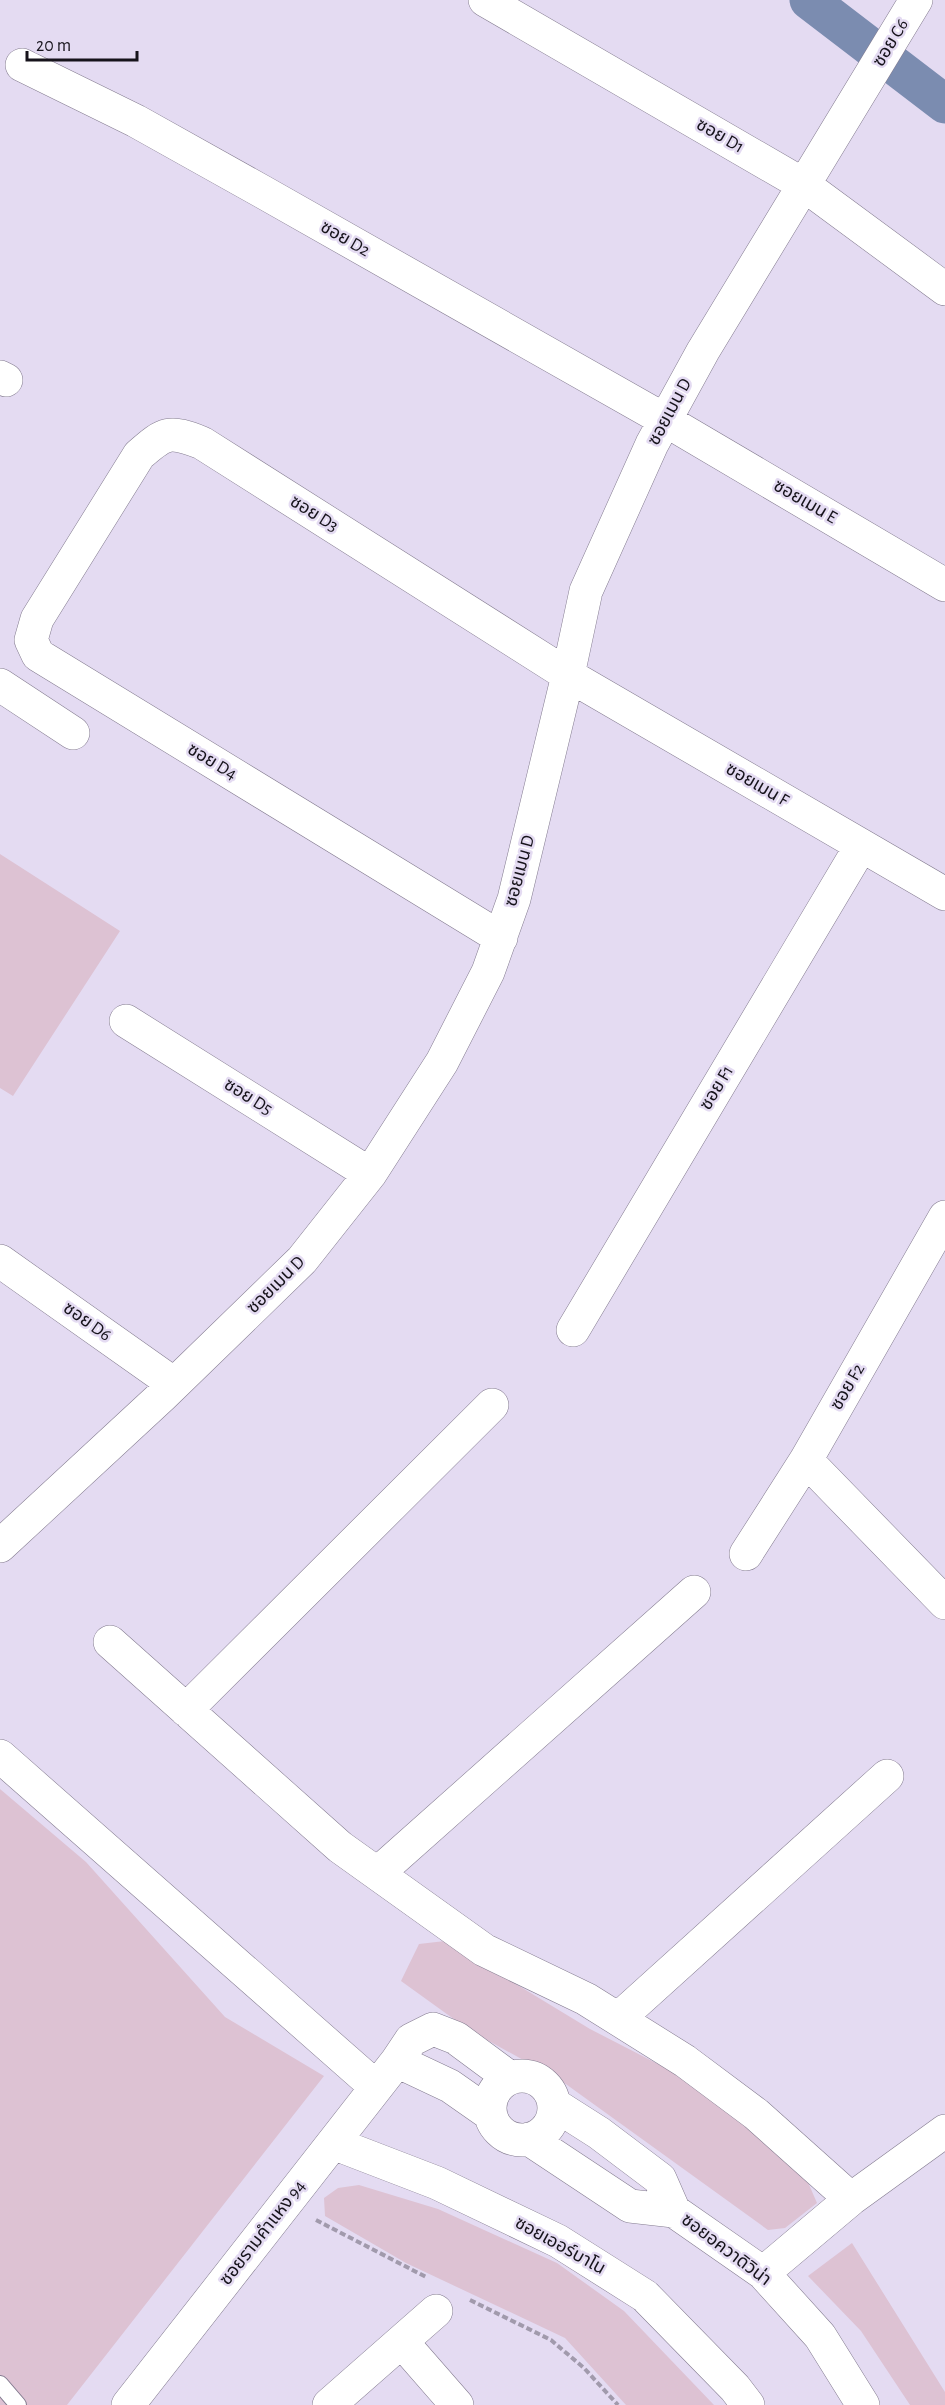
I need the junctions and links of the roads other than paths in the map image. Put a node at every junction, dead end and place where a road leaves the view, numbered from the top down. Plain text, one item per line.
1 (484, 0) edge
2 (913, 4) edge
3 (22, 65) dead end
4 (865, 86) joint
5 (804, 184) junction
6 (945, 289) edge
7 (665, 420) junction
8 (87, 537) joint
9 (945, 585) edge
10 (568, 675) junction
11 (0, 685) edge
12 (73, 733) dead end
13 (861, 846) junction
14 (945, 894) edge
15 (501, 938) junction
16 (126, 1021) dead end
17 (370, 1174) junction
18 (945, 1217) edge
19 (0, 1261) edge
20 (573, 1330) dead end
21 (174, 1384) junction
22 (492, 1405) dead end
23 (806, 1460) junction
24 (0, 1546) edge
25 (746, 1554) dead end
26 (694, 1592) dead end
27 (945, 1603) edge
28 (110, 1642) dead end
29 (186, 1710) junction
30 (0, 1756) edge
31 (887, 1776) dead end
32 (378, 1873) junction
33 (618, 2019) junction
34 (397, 2061) junction
35 (510, 2078) junction
36 (376, 2086) junction
37 (555, 2104) junction
38 (490, 2114) junction
39 (945, 2131) edge
40 (529, 2139) junction
41 (333, 2143) junction
42 (851, 2199) junction
43 (674, 2211) junction
44 (763, 2273) junction
45 (436, 2312) dead end
46 (402, 2342) junction
47 (0, 2384) edge
48 (18, 2405) edge
49 (128, 2405) edge
50 (329, 2405) edge
51 (457, 2405) edge
52 (748, 2405) edge
53 (862, 2405) edge

1 - 5 street, ซอย D1
2 - 4 street, ซอย C6
3 - 7 street, ซอย D2
4 - 5 street, ซอยเมน D
5 - 6 street, ซอย D1
5 - 7 street, ซอยเมน D
7 - 9 street, ซอยเมน E
7 - 10 street, ซอยเมน D
8 - 10 street, ซอย D3
8 - 15 street, ซอย D4
10 - 13 street, ซอยเมน F
10 - 15 street, ซอยเมน D
11 - 12 street
13 - 14 street, ซอยเมน F
13 - 20 street, ซอย F1
15 - 17 street, ซอยเมน D
16 - 17 street, ซอย D5
17 - 21 street, ซอยเมน D
18 - 23 street, ซอย F2
19 - 21 street, ซอย D6
21 - 24 street, ซอยเมน D
22 - 29 street
23 - 25 street, ซอย F2
23 - 27 street
26 - 32 street
28 - 29 street
29 - 32 street
30 - 36 street
31 - 33 street
32 - 33 street
33 - 42 street
34 - 35 street
34 - 36 street, ซอยรามคําแหง 94
34 - 38 street, ซอยอควาดิวิน่า
35 - 37 street, ซอยอควาดิวิน่า
35 - 38 street
36 - 41 street, ซอยรามคําแหง 94
37 - 40 street
37 - 43 street, ซอยอควาดิวิน่า
38 - 40 street, ซอยอควาดิวิน่า
39 - 42 street
40 - 43 street, ซอยอควาดิวิน่า
41 - 49 street, ซอยรามคําแหง 94
41 - 52 street, ซอยเออร์บาโน
42 - 44 street
43 - 44 street, ซอยอควาดิวิน่า
44 - 53 street, ซอยอควาดิวิน่า
45 - 46 street
46 - 50 street
46 - 51 street
47 - 48 lane

